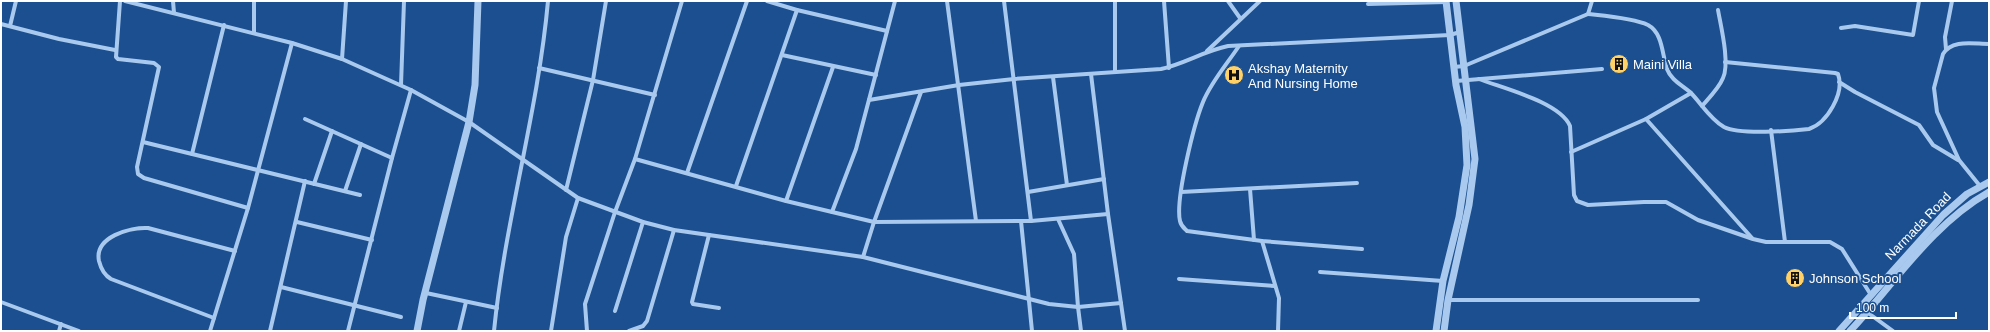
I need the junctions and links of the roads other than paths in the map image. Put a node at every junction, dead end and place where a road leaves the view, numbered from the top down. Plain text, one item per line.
1 (16, 1) edge
2 (120, 1) edge
3 (126, 1) edge
4 (174, 1) edge
5 (254, 1) edge
6 (346, 1) edge
7 (404, 1) edge
8 (478, 1) edge
9 (548, 1) edge
10 (606, 1) edge
11 (682, 1) edge
12 (747, 1) edge
13 (767, 1) edge
14 (895, 1) edge
15 (947, 1) edge
16 (1004, 1) edge
17 (1115, 1) edge
18 (1164, 1) edge
19 (1228, 1) edge
20 (1260, 1) edge
21 (1446, 1) edge
22 (1456, 1) edge
23 (1592, 1) edge
24 (1919, 1) edge
25 (1952, 1) edge
26 (1368, 4) dead end
27 (797, 10) junction
28 (1718, 10) dead end
29 (174, 13) junction
30 (1588, 14) junction
31 (1240, 18) junction
32 (1, 24) edge
33 (224, 25) junction
34 (10, 26) junction
35 (1842, 28) dead end
36 (887, 31) junction
37 (1460, 32) junction
38 (254, 33) junction
39 (1450, 35) junction
40 (292, 43) junction
41 (1989, 44) edge
42 (1239, 46) junction
43 (1946, 49) junction
44 (116, 50) junction
45 (1205, 52) junction
46 (782, 55) junction
47 (342, 59) junction
48 (1725, 62) junction
49 (1464, 66) junction
50 (833, 67) junction
51 (1454, 67) junction
52 (539, 68) junction
53 (1169, 68) junction
54 (1602, 69) dead end
55 (1115, 72) junction
56 (1091, 74) junction
57 (876, 75) junction
58 (1053, 77) junction
59 (1014, 79) junction
60 (1479, 79) junction
61 (593, 80) junction
62 (1466, 81) junction
63 (1456, 82) junction
64 (1839, 82) junction
65 (401, 85) junction
66 (959, 86) junction
67 (411, 90) junction
68 (921, 92) junction
69 (1691, 93) junction
70 (655, 95) junction
71 (869, 100) junction
72 (1702, 106) junction
73 (306, 119) dead end
74 (1646, 119) junction
75 (469, 122) junction
76 (1771, 130) junction
77 (332, 131) junction
78 (143, 142) junction
79 (361, 144) junction
80 (1571, 152) junction
81 (192, 154) junction
82 (392, 158) junction
83 (635, 159) junction
84 (522, 160) junction
85 (1959, 160) junction
86 (258, 170) junction
87 (687, 173) junction
88 (1104, 179) junction
89 (305, 181) junction
90 (1989, 182) edge
91 (1357, 183) dead end
92 (314, 184) junction
93 (1067, 185) junction
94 (736, 186) junction
95 (1980, 186) junction
96 (1250, 189) junction
97 (566, 190) junction
98 (345, 191) junction
99 (1028, 192) junction
100 (1181, 192) junction
101 (1989, 192) edge
102 (360, 195) dead end
103 (578, 198) junction
104 (786, 201) junction
105 (248, 208) junction
106 (615, 212) junction
107 (832, 212) junction
108 (1108, 214) junction
109 (1058, 219) junction
110 (976, 221) junction
111 (1021, 221) junction
112 (1031, 221) junction
113 (297, 222) junction
114 (642, 222) junction
115 (874, 222) junction
116 (674, 230) junction
117 (709, 235) junction
118 (1753, 239) junction
119 (372, 240) junction
120 (1254, 240) junction
121 (1262, 241) junction
122 (1785, 242) junction
123 (1362, 248) dead end
124 (235, 251) junction
125 (863, 257) junction
126 (1320, 272) dead end
127 (1179, 279) dead end
128 (1443, 281) junction
129 (1275, 286) junction
130 (281, 287) junction
131 (426, 293) junction
132 (1871, 295) junction
133 (1028, 300) junction
134 (1448, 300) junction
135 (1698, 300) dead end
136 (1, 302) edge
137 (466, 302) junction
138 (1121, 303) junction
139 (356, 307) junction
140 (1078, 307) junction
141 (1860, 307) junction
142 (496, 308) junction
143 (719, 308) dead end
144 (616, 311) dead end
145 (1867, 312) junction
146 (401, 317) dead end
147 (214, 318) junction
148 (61, 324) junction
149 (59, 331) edge
150 (79, 331) edge
151 (210, 331) edge
152 (270, 331) edge
153 (348, 331) edge
154 (417, 331) edge
155 (460, 331) edge
156 (494, 331) edge
157 (552, 331) edge
158 (588, 331) edge
159 (629, 331) edge
160 (1032, 331) edge
161 (1081, 331) edge
162 (1125, 331) edge
163 (1278, 331) edge
164 (1436, 331) edge
165 (1444, 331) edge
166 (1839, 331) edge
167 (1850, 331) edge
168 (1893, 331) edge

1 - 34 street
2 - 44 street
3 - 29 street
4 - 29 street
5 - 38 street
6 - 47 street
7 - 65 street
8 - 75 street
9 - 52 street
10 - 61 street
11 - 70 street
12 - 87 street
13 - 27 street
14 - 36 street
15 - 66 street
16 - 59 street
17 - 55 street
18 - 53 street
19 - 31 street
20 - 31 street
21 - 26 street
21 - 39 street
22 - 37 street
23 - 30 street
24 - 35 street
25 - 43 street
27 - 36 street
27 - 46 street
28 - 48 street
29 - 33 street
30 - 49 street
30 - 69 street
31 - 45 street
32 - 34 street
33 - 38 street
33 - 81 street
34 - 44 street
36 - 57 street
37 - 39 street
37 - 49 street
38 - 40 street
39 - 42 street
39 - 51 street
40 - 47 street
40 - 86 street
41 - 43 street
42 - 45 street
42 - 100 street
43 - 85 street
44 - 78 street
45 - 53 street
46 - 50 street
46 - 94 street
47 - 65 street
48 - 64 street
48 - 72 street
49 - 51 street
49 - 62 street
50 - 57 street
50 - 104 street
51 - 63 street
52 - 61 street
52 - 84 street
53 - 55 street
54 - 60 street
55 - 56 street
56 - 58 street
56 - 88 street
57 - 71 street
58 - 59 street
58 - 93 street
59 - 66 street
59 - 99 street
60 - 62 street
60 - 80 street
61 - 70 street
61 - 97 street
62 - 63 street
62 - 134 street
63 - 128 street
64 - 76 street
64 - 85 street
65 - 67 street
66 - 68 street
66 - 110 street
67 - 75 street
67 - 82 street
68 - 71 street
68 - 115 street
69 - 72 street
69 - 74 street
70 - 83 street
71 - 107 street
72 - 76 street
73 - 77 street
74 - 80 street
74 - 118 street
75 - 84 street
75 - 131 street
76 - 122 street
77 - 79 street
77 - 92 street
78 - 81 street
78 - 105 street
79 - 82 street
79 - 98 street
80 - 118 street
81 - 86 street
82 - 119 street
83 - 87 street
83 - 106 street
84 - 97 street
84 - 142 street
85 - 95 street
86 - 89 street
86 - 105 street
87 - 94 street
88 - 93 street
88 - 108 street
89 - 92 street
89 - 113 street
90 - 95 street, Narmada Road
91 - 96 street
92 - 98 street
93 - 99 street
94 - 104 street
95 - 132 street, Narmada Road
96 - 100 street
96 - 120 street
97 - 103 street
98 - 102 street
99 - 112 street
100 - 120 street
101 - 145 street
103 - 106 street
103 - 157 street
104 - 107 street
105 - 124 street
106 - 114 street
106 - 158 street
107 - 115 street
108 - 109 street
108 - 138 street
109 - 112 street
109 - 140 street
110 - 111 street
110 - 115 street
111 - 112 street
111 - 133 street
113 - 119 street
113 - 130 street
114 - 116 street
114 - 144 street
115 - 125 street
116 - 117 street
116 - 159 street
117 - 125 street
117 - 143 street
118 - 122 street
119 - 139 street
120 - 121 street
121 - 123 street
121 - 129 street
122 - 132 street
124 - 147 street
124 - 147 street
125 - 133 street
126 - 128 street
127 - 129 street
128 - 164 street
129 - 163 street
130 - 139 street
130 - 152 street
131 - 137 street
131 - 154 street
132 - 141 street, Narmada Road
133 - 140 street
133 - 160 street
134 - 135 street
134 - 165 street
136 - 148 street
137 - 142 street
137 - 155 street
138 - 140 street
138 - 162 street
139 - 146 street
139 - 153 street
140 - 161 street
141 - 145 street
141 - 166 street, Narmada Road
142 - 156 street
145 - 167 street
145 - 168 street
147 - 151 street
148 - 149 street
148 - 150 street

